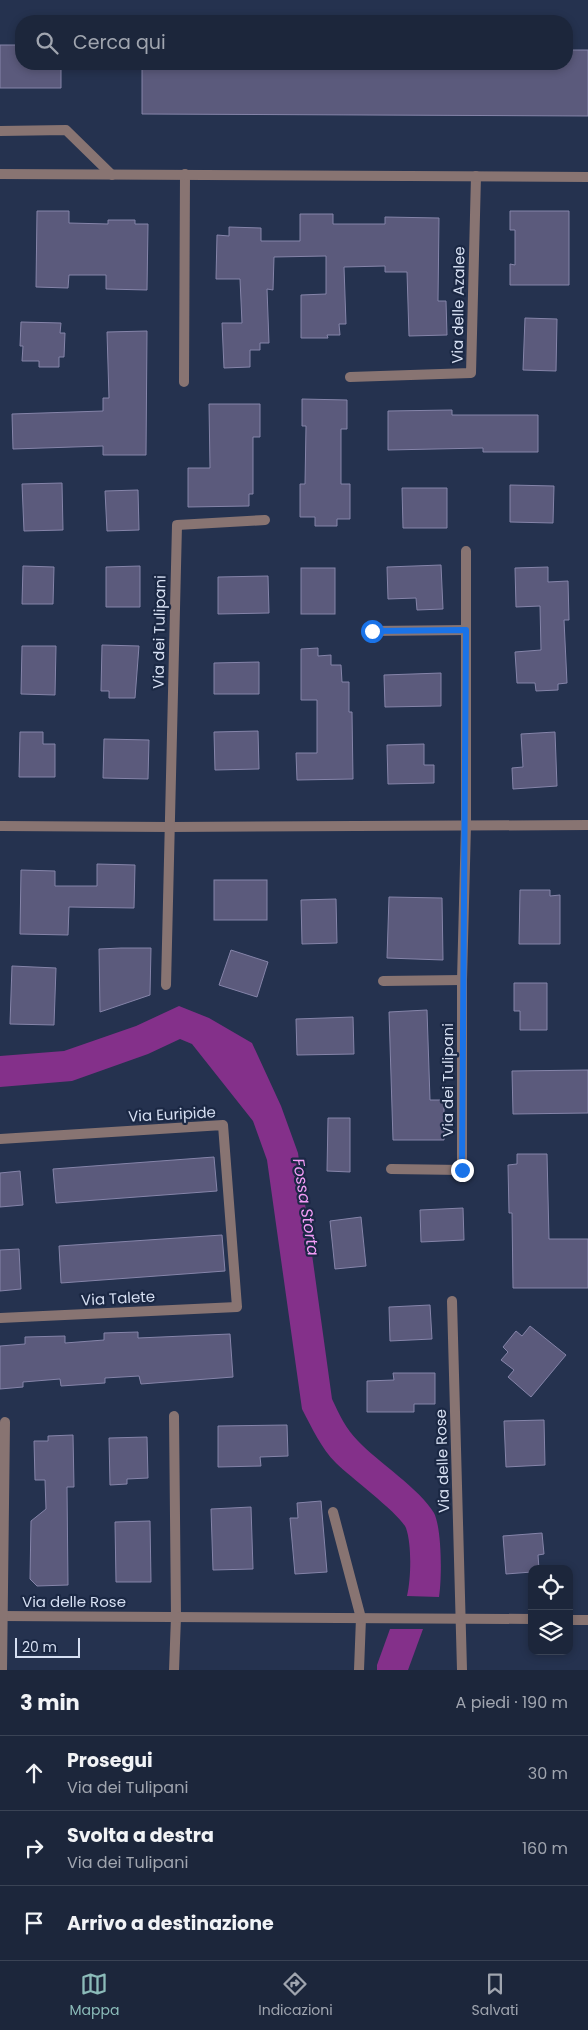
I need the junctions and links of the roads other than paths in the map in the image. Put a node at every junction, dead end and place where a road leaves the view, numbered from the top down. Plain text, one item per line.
1 (0, 131) edge
2 (0, 174) edge
3 (185, 174) junction
4 (112, 175) junction
5 (476, 176) junction
6 (588, 177) edge
7 (350, 377) dead end
8 (184, 382) dead end
9 (265, 520) dead end
10 (466, 551) dead end
11 (466, 630) junction
12 (372, 631) dead end
13 (466, 825) junction
14 (588, 825) edge
15 (0, 826) edge
16 (170, 827) junction
17 (462, 980) junction
18 (383, 981) dead end
19 (166, 984) dead end
20 (0, 1139) edge
21 (391, 1170) dead end
22 (452, 1301) dead end
23 (236, 1307) joint
24 (0, 1318) edge
25 (174, 1416) dead end
26 (4, 1422) dead end
27 (333, 1512) dead end
28 (1, 1616) edge
29 (176, 1617) junction
30 (360, 1618) junction
31 (462, 1619) junction
32 (528, 1619) edge
33 (573, 1620) edge
34 (588, 1620) edge
35 (2, 1670) edge
36 (174, 1670) edge
37 (359, 1670) edge
38 (462, 1670) edge

1 - 4 street
2 - 4 street
3 - 4 street
3 - 5 street
3 - 8 street
5 - 6 street
5 - 7 street, Via delle Azalee
9 - 16 street, Via dei Tulipani
10 - 11 street, Via dei Tulipani
11 - 12 street
11 - 13 street, Via dei Tulipani
13 - 14 street
13 - 16 street
13 - 17 street, Via dei Tulipani
15 - 16 street
16 - 19 street, Via dei Tulipani
17 - 18 street
17 - 21 street, Via dei Tulipani
20 - 23 street, Via Euripide
22 - 31 street, Via delle Rose
23 - 24 street, Via Talete
25 - 29 street
26 - 28 street, Via delle Rose
27 - 30 street
28 - 29 street, Via delle Rose
28 - 35 street, Via delle Rose
29 - 30 street, Via delle Rose
29 - 36 street
30 - 31 street, Via delle Rose
30 - 37 street
31 - 32 street, Via delle Rose
31 - 38 street, Via delle Rose
33 - 34 street

